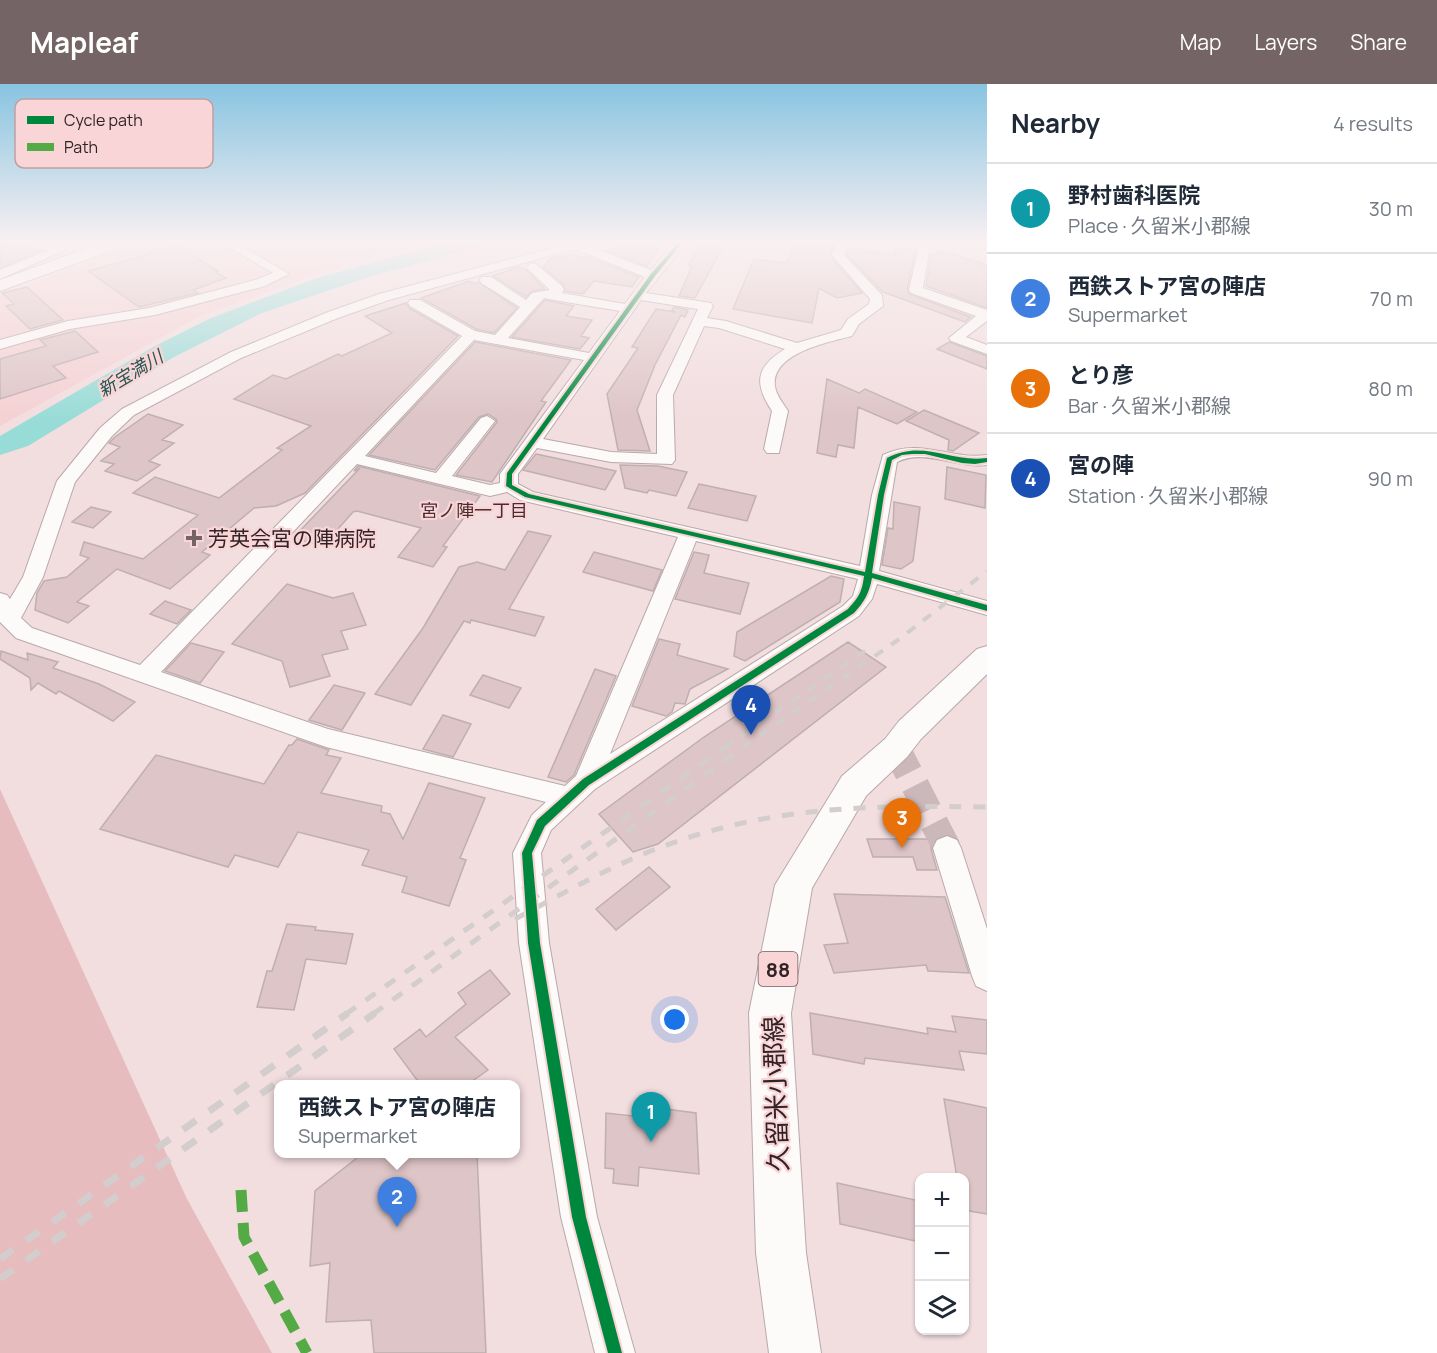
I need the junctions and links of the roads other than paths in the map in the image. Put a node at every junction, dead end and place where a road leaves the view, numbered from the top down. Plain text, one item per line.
1 (187, 302) edge
2 (371, 302) edge
3 (522, 302) edge
4 (531, 302) edge
5 (624, 302) edge
6 (876, 302) edge
7 (950, 302) edge
8 (415, 303) dead end
9 (633, 303) junction
10 (528, 306) junction
11 (986, 315) edge
12 (699, 321) junction
13 (471, 335) junction
14 (498, 340) junction
15 (0, 345) edge
16 (798, 348) junction
17 (987, 350) edge
18 (594, 358) junction
19 (488, 421) dead end
20 (532, 442) junction
21 (773, 449) dead end
22 (353, 458) junction
23 (987, 460) edge
24 (440, 479) junction
25 (509, 486) junction
26 (689, 534) junction
27 (869, 575) junction
28 (987, 608) edge
29 (4, 610) edge
30 (987, 656) edge
31 (144, 675) junction
32 (577, 789) junction
33 (947, 848) tunnel mouth
34 (987, 976) edge
35 (615, 1353) edge
36 (795, 1353) edge

1 - 15 street
2 - 29 street
3 - 10 street
4 - 10 street
5 - 9 street
6 - 16 street
7 - 11 street
8 - 13 street
9 - 12 street
9 - 18 street
10 - 14 street
11 - 17 street
12 - 16 street
12 - 20 street
13 - 14 street
13 - 22 street
14 - 18 street
16 - 21 street
18 - 20 street
19 - 24 street
20 - 25 street
22 - 24 street
22 - 31 street
23 - 27 street
24 - 25 street
25 - 26 street
26 - 27 street
26 - 32 street
27 - 28 street
27 - 32 street
29 - 31 street
30 - 36 main road, 久留米小郡線 / 88
31 - 32 street
32 - 35 street
33 - 34 street

